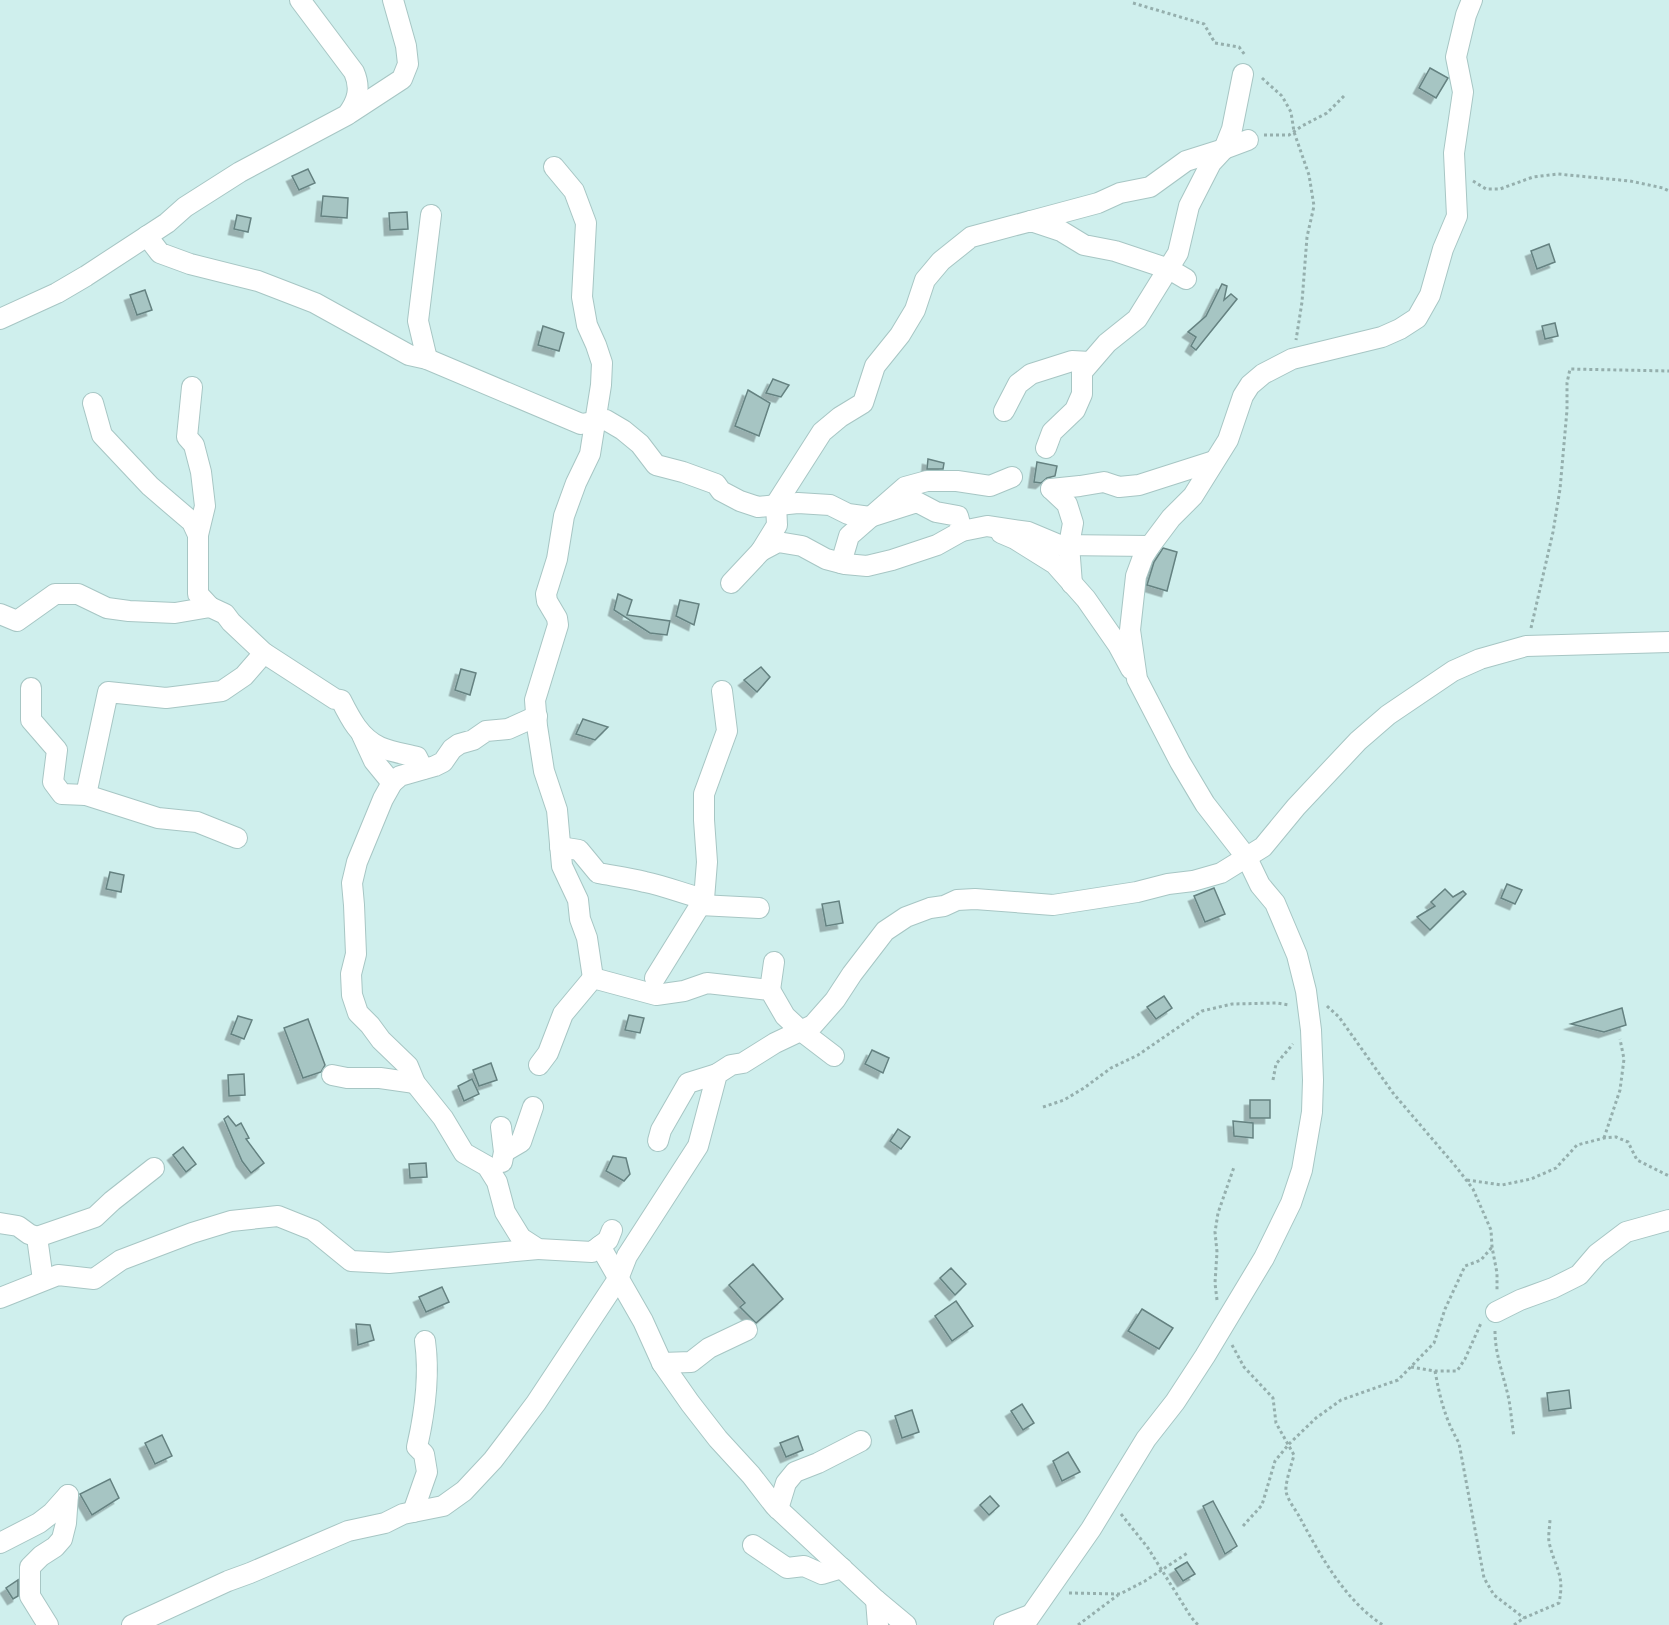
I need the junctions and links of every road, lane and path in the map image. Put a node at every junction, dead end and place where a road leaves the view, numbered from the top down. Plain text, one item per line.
1 (300, 0) edge
2 (393, 0) edge
3 (1472, 0) edge
4 (1133, 3) dead end
5 (1244, 74) junction
6 (1346, 94) dead end
7 (347, 115) junction
8 (1294, 132) junction
9 (1248, 140) joint
10 (1224, 149) junction
11 (1454, 153) junction
12 (554, 167) dead end
13 (1669, 191) edge
14 (431, 215) dead end
15 (1031, 221) junction
16 (147, 236) junction
17 (1177, 274) junction
18 (0, 319) edge
19 (427, 359) junction
20 (1292, 360) junction
21 (1090, 362) junction
22 (1669, 371) edge
23 (192, 387) dead end
24 (93, 404) dead end
25 (1004, 411) dead end
26 (594, 422) junction
27 (1046, 448) dead end
28 (1214, 462) junction
29 (1011, 477) dead end
30 (776, 504) junction
31 (870, 517) junction
32 (987, 526) junction
33 (962, 531) junction
34 (198, 535) junction
35 (1069, 545) junction
36 (1150, 546) junction
37 (761, 551) junction
38 (841, 563) junction
39 (731, 583) dead end
40 (1072, 584) junction
41 (210, 607) junction
42 (0, 614) edge
43 (1669, 642) edge
44 (1526, 646) junction
45 (264, 653) junction
46 (1137, 680) junction
47 (31, 688) dead end
48 (722, 691) dead end
49 (537, 716) junction
50 (362, 735) junction
51 (423, 769) junction
52 (392, 783) junction
53 (86, 795) junction
54 (237, 838) dead end
55 (560, 847) junction
56 (1247, 858) junction
57 (702, 902) junction
58 (759, 908) dead end
59 (774, 962) dead end
60 (593, 978) junction
61 (655, 978) dead end
62 (770, 990) junction
63 (1317, 1007) junction
64 (800, 1030) junction
65 (1311, 1030) junction
66 (1620, 1039) dead end
67 (834, 1056) dead end
68 (539, 1065) dead end
69 (332, 1075) dead end
70 (1274, 1080) dead end
71 (715, 1082) junction
72 (415, 1083) junction
73 (533, 1107) dead end
74 (1043, 1107) dead end
75 (501, 1127) dead end
76 (1604, 1138) junction
77 (658, 1141) dead end
78 (504, 1152) junction
79 (1234, 1167) dead end
80 (154, 1168) dead end
81 (1669, 1176) edge
82 (1466, 1179) junction
83 (497, 1182) junction
84 (1669, 1220) edge
85 (0, 1223) edge
86 (612, 1230) dead end
87 (36, 1238) junction
88 (600, 1246) junction
89 (1492, 1247) junction
90 (538, 1249) junction
91 (618, 1279) junction
92 (43, 1280) junction
93 (0, 1298) edge
94 (1495, 1315) junction
95 (1221, 1329) junction
96 (747, 1330) dead end
97 (425, 1341) dead end
98 (662, 1363) junction
99 (1411, 1367) junction
100 (1435, 1371) junction
101 (1514, 1437) dead end
102 (861, 1441) dead end
103 (1289, 1444) junction
104 (1110, 1497) junction
105 (778, 1509) junction
106 (414, 1512) junction
107 (1550, 1518) dead end
108 (1243, 1526) dead end
109 (0, 1543) edge
110 (753, 1545) dead end
111 (1189, 1552) dead end
112 (842, 1568) junction
113 (1162, 1570) junction
114 (1120, 1594) junction
115 (876, 1600) junction
116 (1032, 1613) edge
117 (1524, 1618) junction
118 (1081, 1624) edge
119 (48, 1625) edge
120 (132, 1625) edge
121 (878, 1625) edge
122 (906, 1625) edge
123 (1004, 1625) edge
124 (1198, 1625) edge
125 (1383, 1625) edge
126 (1514, 1625) edge

1 - 7 street
2 - 7 street
3 - 11 street
4 - 5 path
5 - 8 path
5 - 10 street
6 - 8 path
7 - 16 street
8 - 9 path
8 - 20 path
9 - 10 street
10 - 15 street
10 - 17 street
11 - 13 path
11 - 20 street
12 - 26 street
14 - 19 street
15 - 17 street
15 - 30 street
16 - 18 street
16 - 19 street
17 - 21 street
19 - 26 street
20 - 28 street
21 - 25 street
21 - 27 street
22 - 44 path
23 - 34 street
24 - 34 street
26 - 30 street
26 - 49 street
28 - 35 street
28 - 36 street
29 - 31 street
30 - 31 street
30 - 37 street
31 - 33 street
31 - 38 street
32 - 33 street
32 - 35 street
32 - 40 street
33 - 38 street
34 - 41 street
35 - 36 street
35 - 40 street
36 - 46 street
37 - 38 street
37 - 39 street
40 - 46 street
41 - 42 street
41 - 45 street
43 - 44 street
44 - 56 street
45 - 50 street
45 - 53 street
46 - 56 street
47 - 53 street
48 - 57 street
49 - 51 street
49 - 55 street
50 - 51 street
50 - 52 street
51 - 52 street
52 - 72 street
53 - 54 street
55 - 57 street
55 - 60 street
56 - 63 street
56 - 64 street
57 - 58 street
57 - 61 street
59 - 62 street
60 - 62 street
60 - 68 street
62 - 64 street
63 - 65 street
63 - 74 path
63 - 82 path
64 - 67 street
64 - 71 street
65 - 70 path
65 - 95 street
66 - 76 path
69 - 72 street
71 - 77 street
71 - 91 street
72 - 83 street
73 - 78 street
75 - 78 street
76 - 81 path
76 - 82 path
78 - 83 street
79 - 95 path
80 - 87 street
82 - 89 path
83 - 90 street
84 - 94 street
85 - 87 street
86 - 88 street
87 - 92 street
88 - 90 street
88 - 91 street
89 - 94 path
89 - 99 path
90 - 92 street
91 - 98 street
91 - 106 street
92 - 93 street
94 - 100 path
94 - 101 path
95 - 103 path
95 - 104 street
96 - 98 street
97 - 106 street
98 - 105 street
99 - 100 path
99 - 103 path
100 - 117 path
102 - 105 street
103 - 108 path
103 - 125 path
104 - 113 path
104 - 116 street
105 - 112 street
106 - 120 street
107 - 117 path
109 - 119 street
110 - 112 street
111 - 113 path
112 - 115 street
113 - 114 path
113 - 124 path
114 - 116 path
114 - 118 path
115 - 121 street
115 - 122 street
116 - 123 street
117 - 126 path

